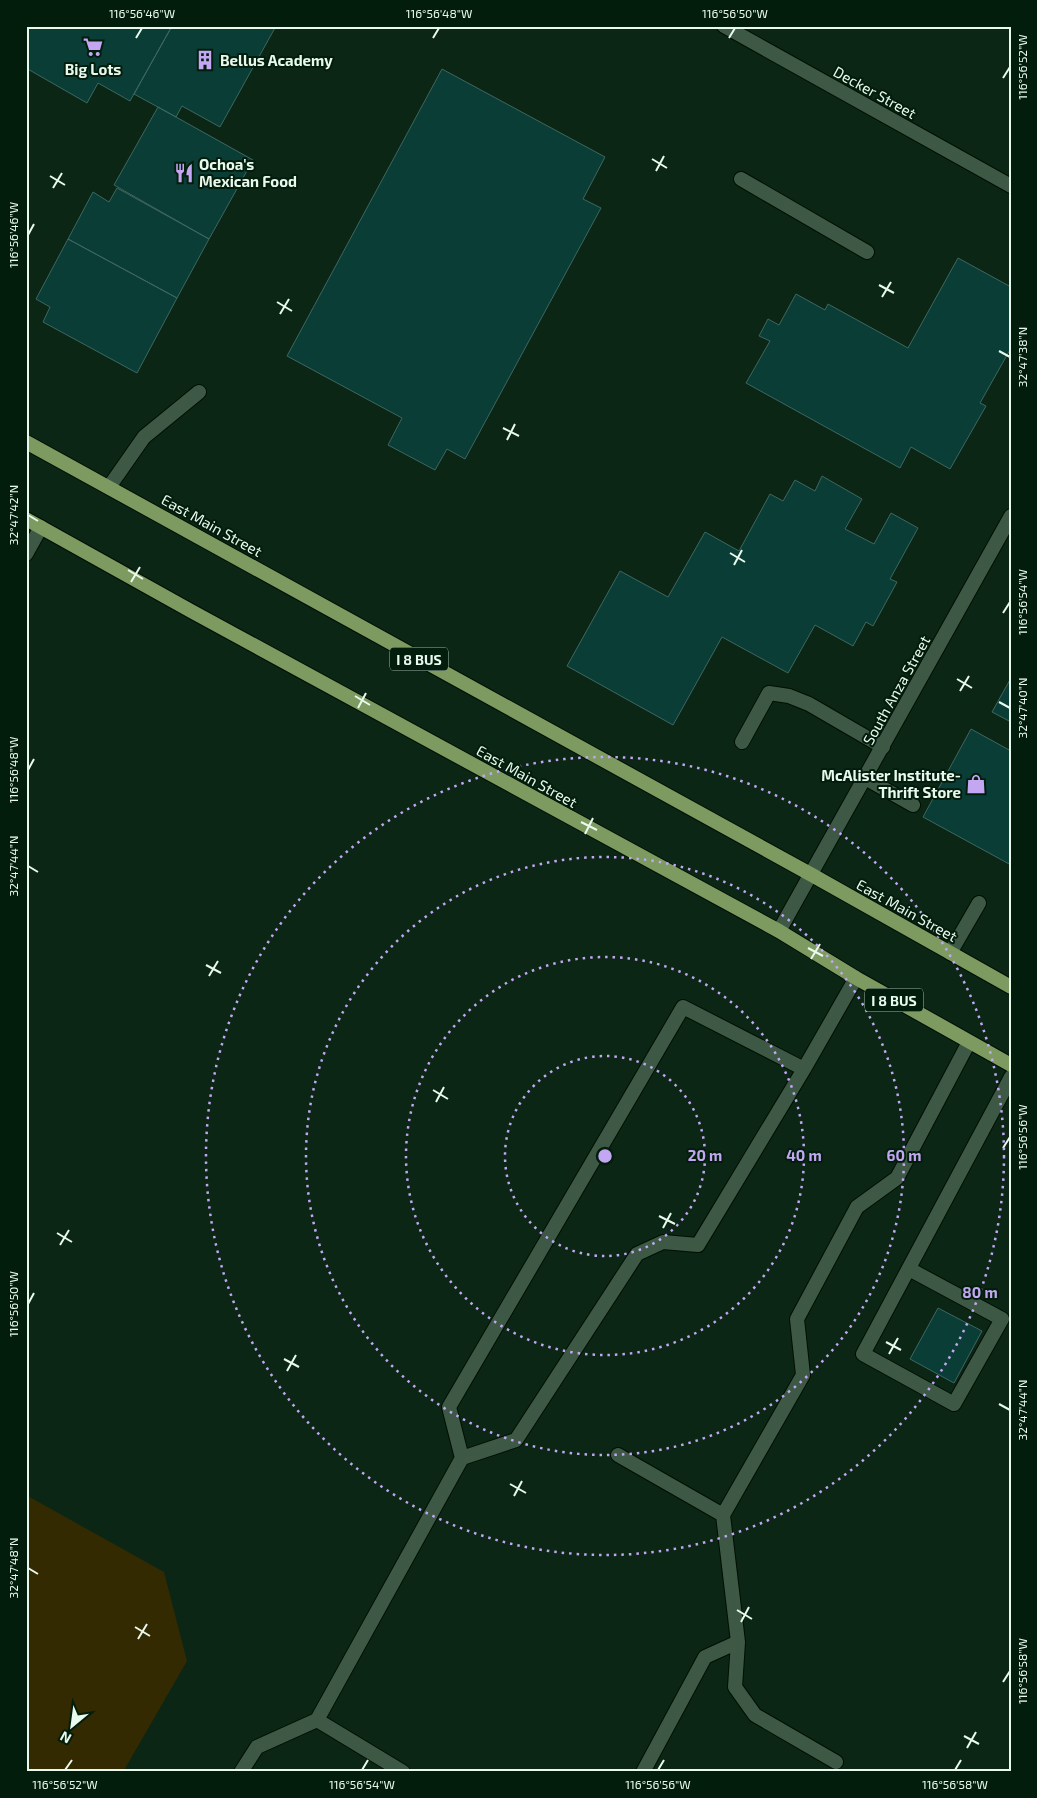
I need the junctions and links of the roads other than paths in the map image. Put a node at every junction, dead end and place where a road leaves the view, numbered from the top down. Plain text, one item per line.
1 (724, 26) edge
2 (741, 179) dead end
3 (1011, 186) edge
4 (867, 252) dead end
5 (199, 392) dead end
6 (26, 442) edge
7 (108, 487) junction
8 (1011, 516) edge
9 (26, 519) edge
10 (41, 527) junction
11 (26, 554) edge
12 (742, 742) dead end
13 (883, 747) junction
14 (865, 778) junction
15 (913, 805) dead end
16 (812, 875) junction
17 (978, 903) dead end
18 (779, 931) junction
19 (950, 953) junction
20 (856, 978) junction
21 (1011, 987) edge
22 (969, 1042) junction
23 (1011, 1065) edge
24 (804, 1070) junction
25 (1011, 1077) edge
26 (909, 1269) junction
27 (618, 1456) dead end
28 (462, 1458) junction
29 (723, 1515) junction
30 (738, 1642) junction
31 (317, 1720) junction
32 (836, 1762) dead end
33 (242, 1772) edge
34 (403, 1772) edge
35 (643, 1772) edge

1 - 3 street, Decker Street
2 - 4 street
5 - 7 street
6 - 7 main road, East Main Street / I 8 BUS
7 - 16 main road, East Main Street / I 8 BUS
8 - 13 street, South Anza Street
9 - 10 main road, East Main Street / I 8 BUS
10 - 11 street
10 - 18 main road, East Main Street / I 8 BUS
12 - 13 street
13 - 14 street, South Anza Street
14 - 15 street
14 - 16 street, South Anza Street
16 - 18 street, South Anza Street
16 - 19 main road, East Main Street / I 8 BUS
17 - 19 street
18 - 20 main road, East Main Street / I 8 BUS
19 - 21 main road, East Main Street / I 8 BUS
20 - 22 main road, East Main Street / I 8 BUS
20 - 24 street
22 - 23 main road, East Main Street / I 8 BUS
22 - 29 street
24 - 28 street
24 - 28 street
25 - 26 street
26 - 26 street
27 - 29 street
28 - 31 street
29 - 30 street
30 - 32 street
30 - 35 street
31 - 33 street
31 - 34 street

